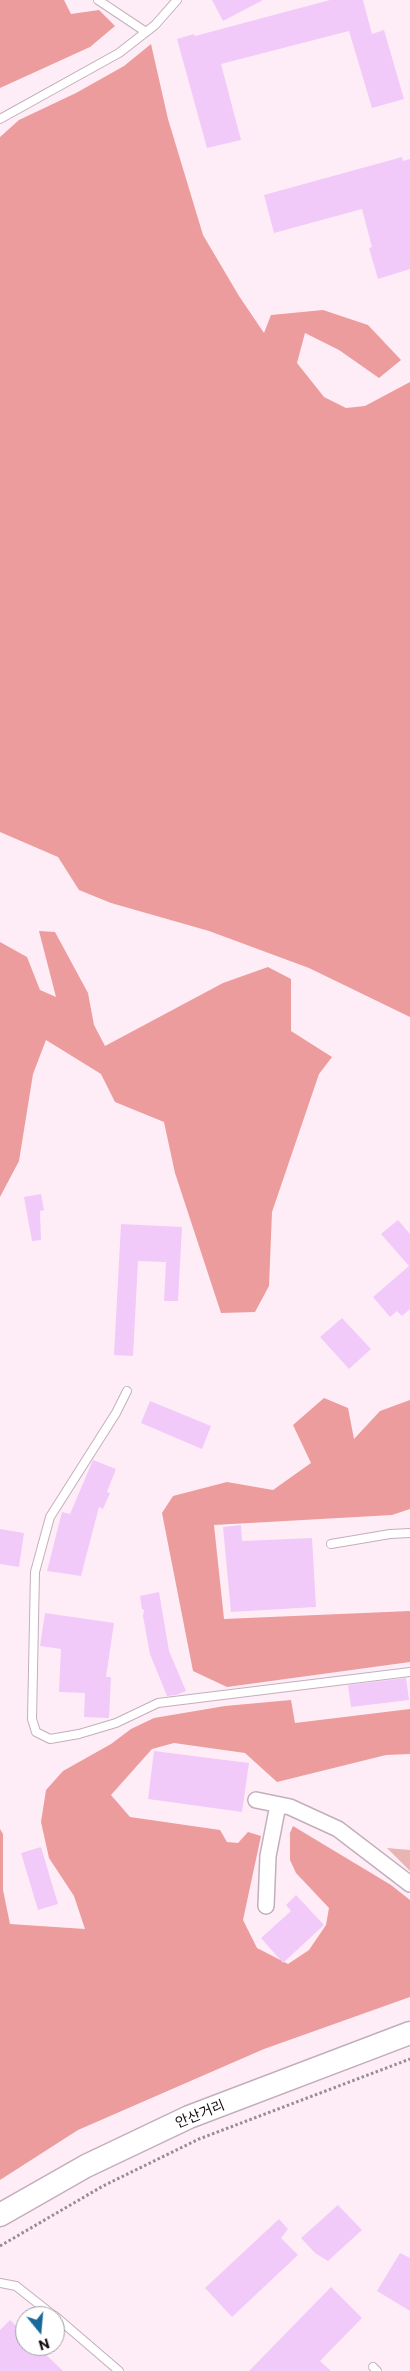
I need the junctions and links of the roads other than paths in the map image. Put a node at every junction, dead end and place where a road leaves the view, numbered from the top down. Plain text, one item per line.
1 (98, 0) edge
2 (178, 0) edge
3 (146, 32) junction
4 (0, 118) edge
5 (127, 1391) dead end
6 (410, 1533) edge
7 (331, 1544) dead end
8 (410, 1672) edge
9 (256, 1800) dead end
10 (278, 1804) junction
11 (410, 1884) edge
12 (266, 1906) dead end
13 (410, 2033) edge
14 (0, 2215) edge
15 (0, 2283) edge
16 (42, 2306) edge
17 (65, 2325) edge
18 (119, 2371) edge

1 - 3 lane
2 - 3 lane
3 - 4 lane
5 - 8 lane
6 - 7 lane
9 - 10 street
10 - 11 street
10 - 12 street
13 - 14 main road, 안산거리
15 - 16 lane
17 - 18 lane

